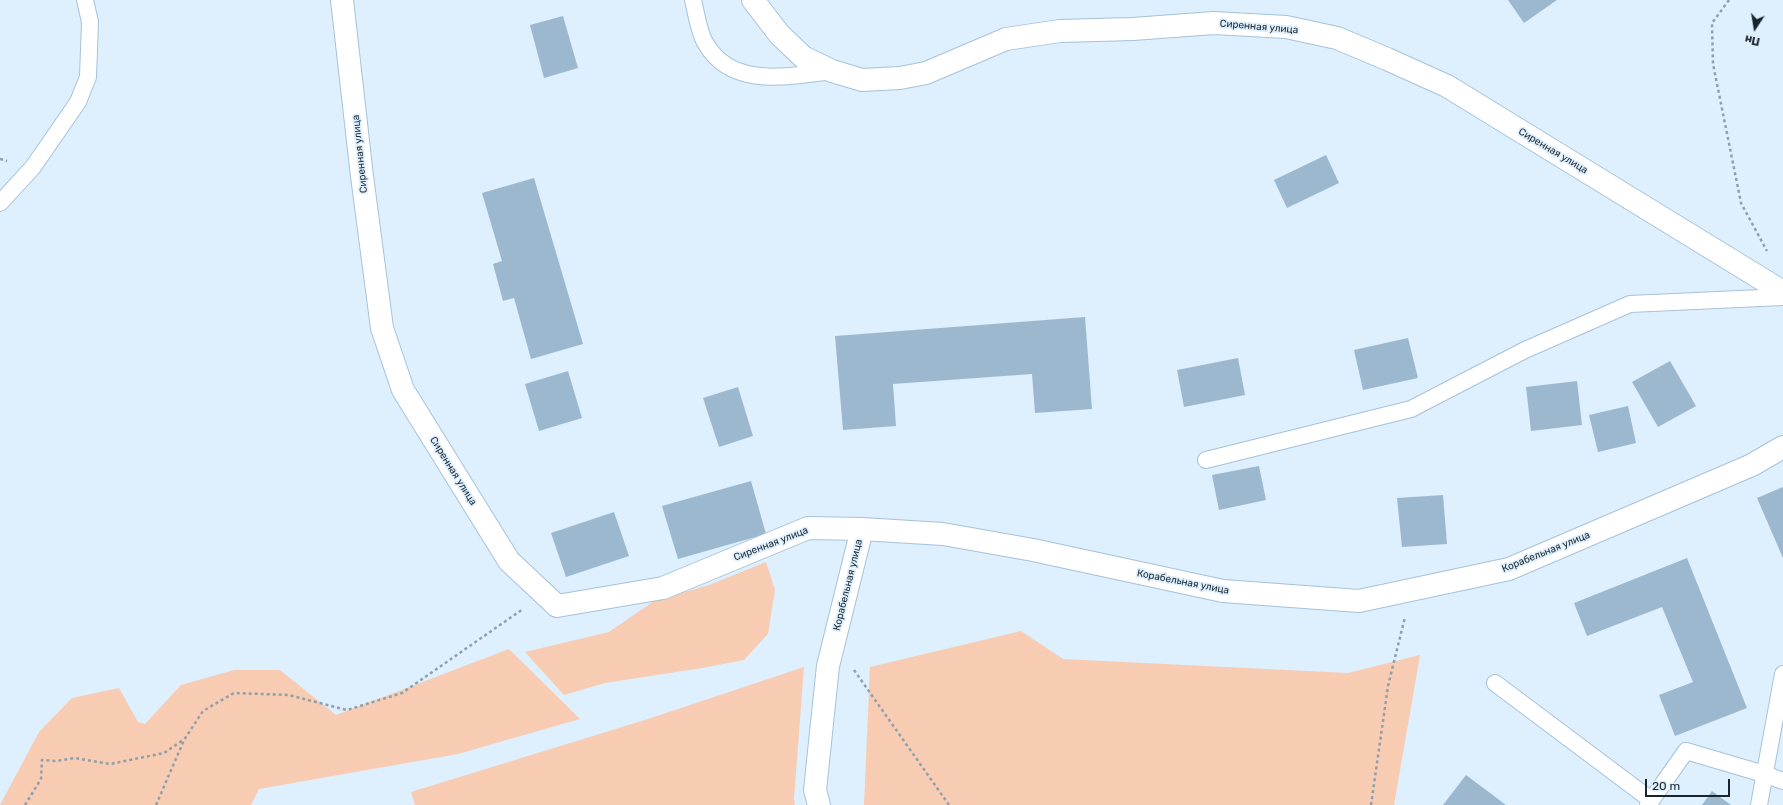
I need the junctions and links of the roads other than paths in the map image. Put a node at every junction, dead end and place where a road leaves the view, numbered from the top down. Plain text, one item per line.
1 (85, 0) edge
2 (342, 0) edge
3 (693, 0) edge
4 (753, 0) edge
5 (832, 72) junction
6 (0, 203) edge
7 (1783, 292) edge
8 (1783, 297) edge
9 (1783, 447) edge
10 (1206, 460) dead end
11 (862, 528) junction
12 (1783, 674) edge
13 (1495, 683) dead end
14 (1764, 774) junction
15 (1783, 781) edge
16 (1649, 803) edge
17 (819, 805) edge
18 (1759, 805) edge

1 - 6 lane
2 - 11 street, Сиренная улица
3 - 5 lane
4 - 5 street, Сиренная улица
5 - 7 street, Сиренная улица
8 - 10 lane
9 - 11 street, Корабельная улица
11 - 17 street, Корабельная улица
12 - 14 lane
13 - 16 lane
14 - 15 lane
14 - 16 lane
14 - 18 lane

